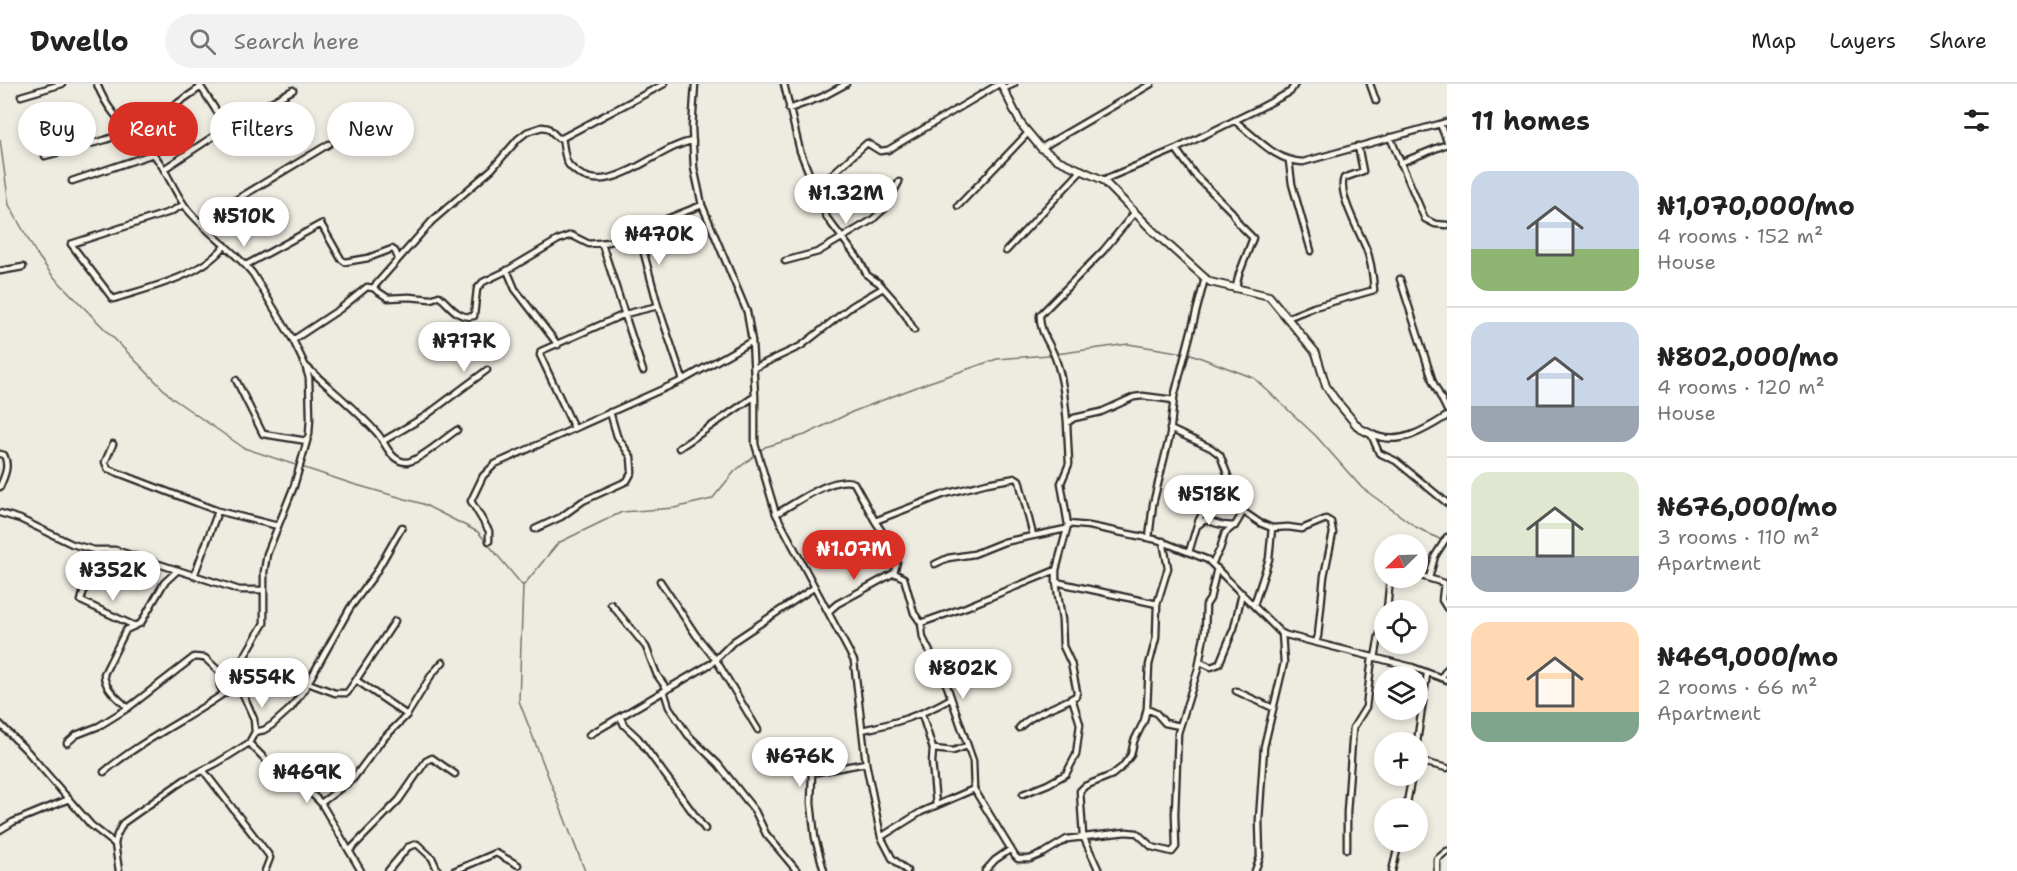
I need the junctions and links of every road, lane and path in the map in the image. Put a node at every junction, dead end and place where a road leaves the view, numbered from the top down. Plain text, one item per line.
1 (62, 84) edge
2 (97, 84) edge
3 (664, 84) edge
4 (695, 84) edge
5 (784, 84) edge
6 (846, 84) edge
7 (1014, 84) edge
8 (1150, 84) edge
9 (1294, 84) edge
10 (1370, 84) edge
11 (200, 86) edge
12 (1001, 86) edge
13 (293, 90) dead end
14 (21, 96) dead end
15 (1376, 101) dead end
16 (179, 102) edge
17 (210, 102) edge
18 (271, 102) edge
19 (108, 108) edge
20 (789, 109) junction
21 (1235, 121) junction
22 (1447, 122) edge
23 (1440, 124) junction
24 (1028, 133) junction
25 (1390, 137) junction
26 (210, 138) edge
27 (562, 138) junction
28 (693, 141) junction
29 (1447, 143) edge
30 (327, 145) edge
31 (1358, 146) junction
32 (1041, 148) junction
33 (1176, 149) junction
34 (147, 156) edge
35 (154, 156) edge
36 (1289, 161) junction
37 (1400, 163) junction
38 (164, 169) junction
39 (1082, 169) junction
40 (1103, 180) junction
41 (72, 181) dead end
42 (811, 181) junction
43 (899, 182) dead end
44 (183, 205) junction
45 (702, 205) junction
46 (958, 207) dead end
47 (1135, 212) junction
48 (199, 222) junction
49 (1447, 225) edge
50 (638, 231) junction
51 (841, 237) junction
52 (602, 244) junction
53 (225, 246) junction
54 (1006, 251) dead end
55 (1311, 251) dead end
56 (398, 258) junction
57 (785, 261) dead end
58 (246, 265) junction
59 (23, 267) dead end
60 (507, 270) junction
61 (0, 271) edge
62 (1205, 278) junction
63 (1400, 279) dead end
64 (1236, 287) junction
65 (372, 288) junction
66 (883, 288) junction
67 (658, 306) junction
68 (625, 314) junction
69 (1287, 318) junction
70 (914, 330) dead end
71 (293, 340) junction
72 (752, 341) junction
73 (558, 345) junction
74 (305, 365) junction
75 (754, 368) junction
76 (487, 370) dead end
77 (642, 370) dead end
78 (236, 380) dead end
79 (683, 380) junction
80 (755, 396) junction
81 (1174, 400) junction
82 (1447, 410) edge
83 (610, 412) junction
84 (1447, 416) edge
85 (1067, 422) junction
86 (574, 428) junction
87 (1170, 429) junction
88 (457, 430) dead end
89 (1371, 434) junction
90 (307, 441) junction
91 (383, 441) junction
92 (113, 444) dead end
93 (679, 448) dead end
94 (0, 454) edge
95 (0, 487) edge
96 (1213, 492) dead end
97 (1446, 500) edge
98 (218, 511) junction
99 (1244, 512) junction
100 (0, 513) edge
101 (776, 514) junction
102 (875, 521) junction
103 (278, 526) junction
104 (1197, 526) junction
105 (1235, 526) junction
106 (402, 527) dead end
107 (1067, 527) junction
108 (1272, 528) junction
109 (534, 529) dead end
110 (1034, 535) junction
111 (1447, 537) edge
112 (1149, 538) junction
113 (489, 541) dead end
114 (1163, 541) junction
115 (98, 550) junction
116 (1189, 552) junction
117 (935, 564) dead end
118 (1212, 564) junction
119 (1217, 568) junction
120 (178, 570) junction
121 (1056, 570) junction
122 (894, 573) junction
123 (194, 576) junction
124 (1429, 578) joint
125 (660, 581) dead end
126 (1056, 582) junction
127 (815, 587) junction
128 (264, 590) junction
129 (1242, 592) junction
130 (610, 604) dead end
131 (1157, 604) junction
132 (1254, 604) junction
133 (1447, 608) edge
134 (829, 611) junction
135 (395, 621) dead end
136 (921, 623) junction
137 (135, 626) junction
138 (1282, 633) junction
139 (1316, 642) junction
140 (1375, 654) edge
141 (1374, 658) junction
142 (716, 660) junction
143 (443, 662) dead end
144 (1200, 662) junction
145 (1408, 666) edge
146 (1447, 669) edge
147 (221, 674) junction
148 (1428, 674) edge
149 (236, 675) junction
150 (1444, 679) edge
151 (356, 680) junction
152 (238, 683) junction
153 (308, 683) junction
154 (665, 690) junction
155 (1236, 691) dead end
156 (224, 694) junction
157 (1072, 698) junction
158 (950, 699) junction
159 (128, 708) junction
160 (1273, 708) junction
161 (1147, 709) junction
162 (922, 715) junction
163 (407, 716) junction
164 (620, 716) junction
165 (0, 724) edge
166 (1180, 726) junction
167 (1019, 728) dead end
168 (758, 730) dead end
169 (862, 730) junction
170 (255, 732) junction
171 (589, 735) dead end
172 (66, 743) dead end
173 (249, 743) junction
174 (967, 746) junction
175 (933, 748) junction
176 (866, 763) junction
177 (1428, 763) edge
178 (1447, 768) edge
179 (203, 770) junction
180 (104, 772) dead end
181 (455, 774) dead end
182 (974, 789) junction
183 (1023, 794) dead end
184 (69, 799) junction
185 (321, 803) junction
186 (936, 805) junction
187 (705, 829) dead end
188 (0, 830) edge
189 (1083, 836) junction
190 (881, 837) junction
191 (115, 844) junction
192 (1011, 849) junction
193 (1347, 849) dead end
194 (1447, 850) edge
195 (349, 851) junction
196 (1397, 852) edge
197 (518, 865) dead end
198 (119, 871) edge
199 (265, 871) edge
200 (360, 871) edge
201 (388, 871) edge
202 (438, 871) edge
203 (454, 871) edge
204 (797, 871) edge
205 (824, 871) edge
206 (907, 871) edge
207 (985, 871) edge
208 (1099, 871) edge
209 (1255, 871) edge
210 (1392, 871) edge
211 (1437, 871) edge

1 - 14 street
2 - 19 street
3 - 27 street
4 - 28 street
5 - 20 street
6 - 20 street
7 - 12 street
8 - 32 street
9 - 21 street
10 - 15 street
11 - 16 street
11 - 17 street
12 - 24 street
12 - 42 street
13 - 18 street
20 - 42 street
21 - 33 street
21 - 36 street
22 - 23 street
23 - 25 street
23 - 29 street
24 - 32 street
24 - 46 street
25 - 31 street
25 - 37 street
26 - 38 street
27 - 28 street
27 - 56 street
28 - 45 street
29 - 37 street
30 - 48 street
31 - 36 street
31 - 69 street
32 - 39 street
33 - 40 street
33 - 64 street
34 - 41 street
35 - 38 street
36 - 55 street
37 - 49 street
38 - 44 street
39 - 40 street
39 - 54 street
40 - 47 street
42 - 51 street
43 - 51 street
44 - 48 street
44 - 53 street
45 - 50 street
45 - 72 street
47 - 62 street
47 - 85 street
48 - 53 street
50 - 52 street
50 - 67 street
51 - 57 street
51 - 66 street
52 - 60 street
52 - 68 street
53 - 58 street
56 - 58 street
56 - 65 street
58 - 71 street
59 - 61 street
60 - 65 street
60 - 73 street
62 - 64 street
62 - 81 street
63 - 82 street
64 - 69 street
65 - 71 street
66 - 70 street
66 - 75 street
67 - 68 street
67 - 79 street
68 - 73 street
68 - 77 street
69 - 89 street
71 - 74 street
72 - 75 street
72 - 79 street
73 - 86 street
74 - 90 street
74 - 91 street
75 - 80 street
76 - 91 street
78 - 90 street
79 - 83 street
80 - 93 street
80 - 101 street
81 - 85 street
81 - 87 street
83 - 86 street
83 - 109 street
84 - 89 street
85 - 107 street
86 - 113 street
87 - 99 street
87 - 112 street
88 - 91 street
89 - 97 street
90 - 103 street
92 - 98 street
94 - 95 street
96 - 104 street
98 - 103 street
98 - 123 street
99 - 105 street
99 - 108 street
100 - 115 street
101 - 102 street
101 - 127 street
102 - 110 street
102 - 122 street
103 - 128 street
104 - 105 street
104 - 116 street
105 - 118 street
106 - 153 street
107 - 110 street
107 - 112 street
107 - 121 street
108 - 132 street
108 - 139 street
110 - 117 street
111 - 124 street
112 - 114 street
114 - 116 street
114 - 131 street
115 - 120 street
115 - 137 street
116 - 118 street
118 - 119 street
119 - 129 street
119 - 144 street
120 - 123 street
120 - 137 street
121 - 126 street
121 - 136 street
122 - 134 street
122 - 136 street
123 - 128 street
124 - 133 street
125 - 142 street
126 - 131 street
126 - 157 street
127 - 134 street
127 - 142 street
128 - 149 street
129 - 132 street
129 - 144 street
130 - 154 street
131 - 161 street
132 - 138 street
134 - 169 street
135 - 151 street
136 - 158 street
137 - 159 street
138 - 139 street
138 - 160 street
139 - 141 street
140 - 141 street
141 - 145 street
141 - 193 street
142 - 154 street
142 - 168 street
143 - 163 street
144 - 166 street
146 - 150 street
147 - 149 street
147 - 156 street
147 - 159 street
148 - 150 street
149 - 152 street
151 - 153 street
151 - 163 street
152 - 156 street
152 - 170 street
153 - 170 street
154 - 164 street
154 - 204 street
155 - 160 street
156 - 180 street
157 - 167 street
157 - 183 street
158 - 162 street
158 - 174 street
159 - 172 street
160 - 209 street
161 - 166 street
161 - 189 street
162 - 169 street
162 - 175 street
163 - 185 street
164 - 171 street
164 - 187 street
165 - 184 street
166 - 189 street
169 - 176 street
170 - 173 street
173 - 179 street
173 - 185 street
174 - 175 street
174 - 182 street
175 - 186 street
176 - 190 street
176 - 205 street
177 - 178 street
179 - 191 street
179 - 199 street
181 - 195 street
182 - 186 street
182 - 192 street
184 - 188 street
184 - 191 street
185 - 195 street
186 - 190 street
189 - 192 street
189 - 208 street
190 - 206 street
191 - 198 street
192 - 207 street
194 - 211 street
195 - 200 street
196 - 210 street
197 - 203 street
201 - 202 street

